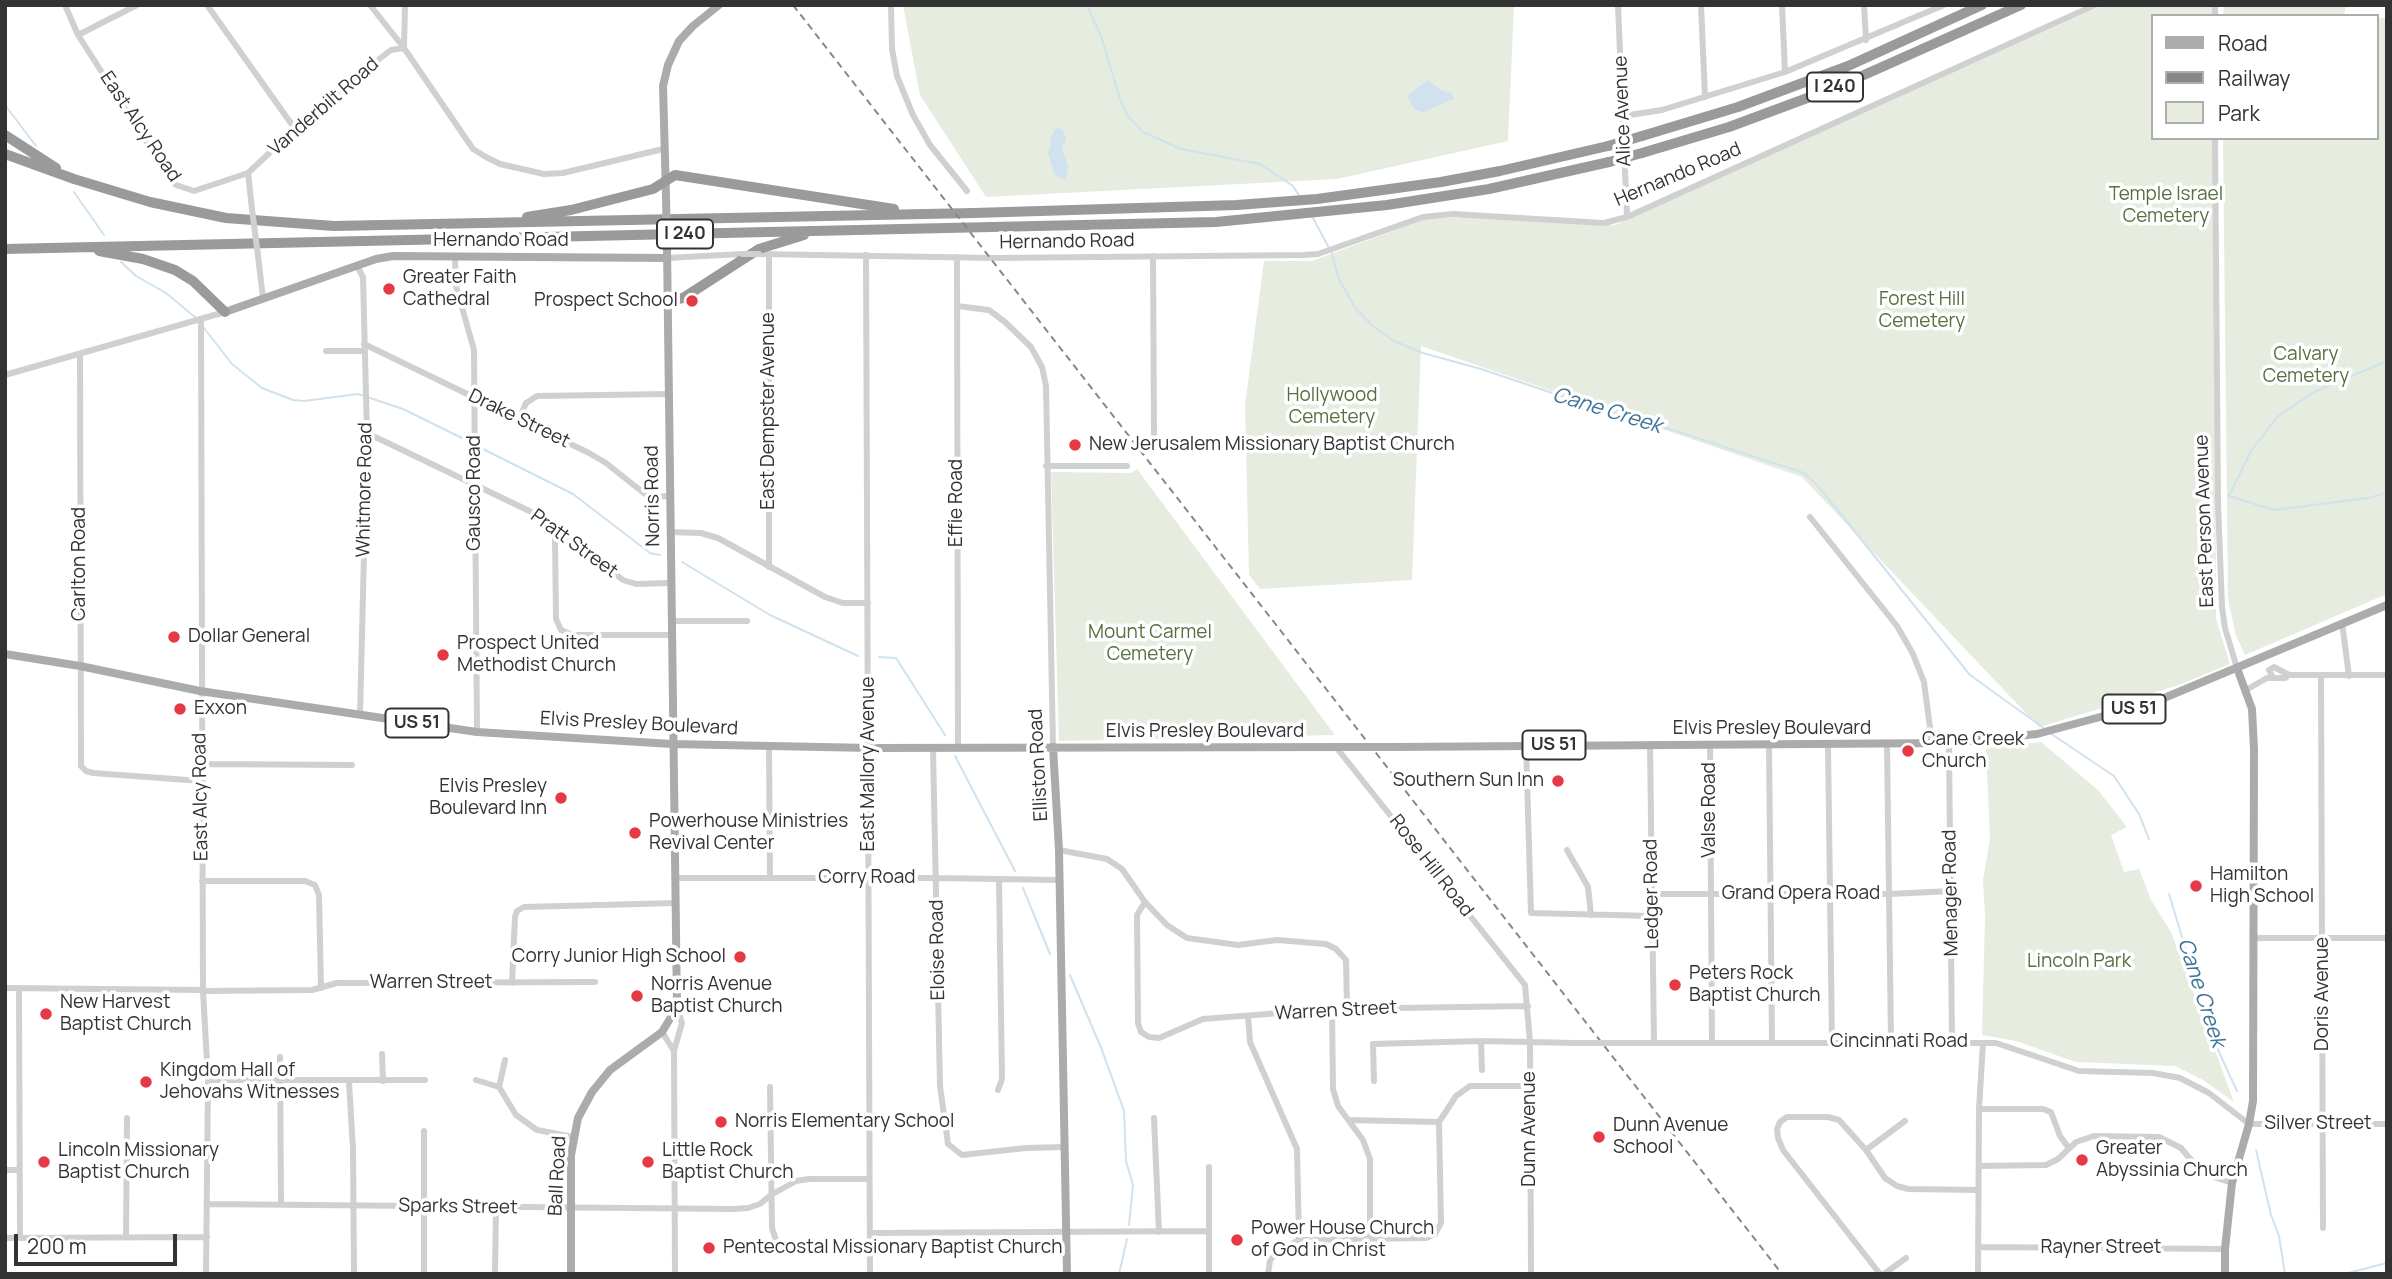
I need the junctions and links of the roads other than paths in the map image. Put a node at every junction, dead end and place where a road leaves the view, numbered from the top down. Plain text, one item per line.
1 (65, 5) edge
2 (137, 5) edge
3 (207, 5) edge
4 (370, 5) edge
5 (405, 5) edge
6 (719, 5) edge
7 (891, 5) edge
8 (1618, 5) edge
9 (1701, 5) edge
10 (1782, 5) edge
11 (1864, 5) edge
12 (1944, 5) edge
13 (1982, 5) edge
14 (2021, 5) edge
15 (2095, 5) edge
16 (78, 34) junction
17 (1866, 40) junction
18 (404, 48) junction
19 (1785, 72) junction
20 (1705, 97) junction
21 (1623, 116) junction
22 (295, 129) junction
23 (5, 135) edge
24 (2215, 140) edge
25 (663, 149) junction
26 (5, 154) edge
27 (248, 173) junction
28 (74, 179) junction
29 (665, 181) junction
30 (967, 191) dead end
31 (922, 213) junction
32 (1627, 217) junction
33 (500, 222) junction
34 (826, 231) junction
35 (78, 247) junction
36 (5, 249) edge
37 (769, 254) junction
38 (866, 255) junction
39 (455, 256) junction
40 (1153, 256) junction
41 (957, 257) junction
42 (667, 258) junction
43 (357, 266) junction
44 (262, 298) junction
45 (668, 302) junction
46 (957, 306) junction
47 (225, 312) junction
48 (201, 320) junction
49 (364, 347) junction
50 (326, 351) dead end
51 (80, 354) junction
52 (5, 375) edge
53 (668, 394) junction
54 (474, 397) junction
55 (520, 417) junction
56 (367, 433) junction
57 (1154, 433) dead end
58 (1046, 466) junction
59 (1127, 467) dead end
60 (475, 485) junction
61 (669, 496) junction
62 (1810, 517) dead end
63 (560, 530) junction
64 (669, 532) junction
65 (769, 567) junction
66 (670, 583) junction
67 (868, 603) junction
68 (2387, 605) edge
69 (671, 621) junction
70 (747, 621) dead end
71 (2343, 623) junction
72 (671, 635) junction
73 (5, 654) edge
74 (80, 666) junction
75 (2237, 668) junction
76 (2289, 675) junction
77 (2387, 675) edge
78 (2321, 676) junction
79 (2349, 676) junction
80 (2273, 678) junction
81 (2246, 690) junction
82 (200, 691) junction
83 (360, 715) junction
84 (477, 732) junction
85 (1932, 743) junction
86 (1949, 743) junction
87 (672, 744) junction
88 (1769, 744) junction
89 (1828, 744) junction
90 (1887, 744) junction
91 (769, 745) junction
92 (1526, 745) junction
93 (1650, 745) junction
94 (1710, 745) junction
95 (1053, 747) junction
96 (1336, 747) junction
97 (870, 748) junction
98 (958, 748) junction
99 (933, 749) junction
100 (201, 764) junction
101 (352, 765) dead end
102 (201, 781) junction
103 (1059, 850) junction
104 (1567, 850) dead end
105 (770, 877) junction
106 (676, 878) junction
107 (870, 878) junction
108 (937, 878) junction
109 (999, 879) junction
110 (1059, 880) junction
111 (202, 881) junction
112 (1951, 891) junction
113 (1830, 893) junction
114 (1651, 894) junction
115 (1711, 894) junction
116 (1770, 894) junction
117 (1890, 894) junction
118 (1145, 902) junction
119 (676, 903) junction
120 (1591, 915) junction
121 (1652, 916) junction
122 (2387, 938) edge
123 (2253, 939) junction
124 (2323, 939) junction
125 (595, 982) dead end
126 (512, 983) junction
127 (1525, 985) joint
128 (5, 988) edge
129 (19, 988) junction
130 (321, 988) junction
131 (203, 990) junction
132 (1528, 1006) junction
133 (677, 1007) junction
134 (1332, 1009) junction
135 (1347, 1009) junction
136 (1248, 1016) junction
137 (662, 1032) junction
138 (1481, 1041) junction
139 (1530, 1042) junction
140 (1654, 1042) junction
141 (1773, 1042) junction
142 (1832, 1042) junction
143 (1891, 1042) junction
144 (1952, 1042) junction
145 (1712, 1043) junction
146 (1983, 1043) junction
147 (674, 1051) junction
148 (382, 1054) dead end
149 (280, 1057) dead end
150 (505, 1060) dead end
151 (1482, 1070) dead end
152 (208, 1080) junction
153 (281, 1080) junction
154 (425, 1080) dead end
155 (476, 1080) dead end
156 (383, 1081) junction
157 (1374, 1081) dead end
158 (349, 1082) junction
159 (1530, 1086) junction
160 (499, 1087) junction
161 (769, 1087) dead end
162 (998, 1090) dead end
163 (1979, 1109) junction
164 (127, 1118) dead end
165 (1154, 1118) dead end
166 (1349, 1120) junction
167 (1905, 1121) dead end
168 (1439, 1122) junction
169 (2249, 1124) junction
170 (2387, 1124) edge
171 (2323, 1125) junction
172 (424, 1131) dead end
173 (573, 1137) junction
174 (1065, 1147) junction
175 (2068, 1147) junction
176 (1866, 1150) junction
177 (1979, 1166) junction
178 (1209, 1167) dead end
179 (5, 1170) edge
180 (18, 1170) junction
181 (868, 1179) junction
182 (2232, 1183) junction
183 (1978, 1190) junction
184 (771, 1195) junction
185 (207, 1204) junction
186 (281, 1204) junction
187 (352, 1205) junction
188 (424, 1208) junction
189 (496, 1208) junction
190 (571, 1208) junction
191 (675, 1209) junction
192 (2323, 1228) dead end
193 (1209, 1231) junction
194 (1066, 1232) junction
195 (1159, 1232) junction
196 (870, 1233) junction
197 (126, 1237) junction
198 (207, 1237) junction
199 (5, 1238) edge
200 (20, 1238) junction
201 (1370, 1239) junction
202 (1298, 1240) junction
203 (776, 1241) dead end
204 (1978, 1248) junction
205 (2225, 1249) junction
206 (1906, 1258) dead end
207 (206, 1274) edge
208 (354, 1274) edge
209 (424, 1274) edge
210 (495, 1274) edge
211 (571, 1274) edge
212 (675, 1274) edge
213 (870, 1274) edge
214 (1067, 1274) edge
215 (1209, 1274) edge
216 (1268, 1274) edge
217 (1531, 1274) edge
218 (1882, 1274) edge
219 (1978, 1274) edge
220 (2225, 1274) edge

1 - 16 street, East Alcy Road
2 - 16 street
3 - 22 street
4 - 18 street
5 - 18 street
6 - 25 main road, Norris Road
7 - 30 street
8 - 21 street, Alice Avenue
9 - 20 street
10 - 19 street
11 - 17 street
12 - 17 street
13 - 31 highway, I 240, bridge
14 - 34 highway, I 240, bridge
15 - 32 street, Hernando Road
16 - 27 street, East Alcy Road
17 - 19 street
18 - 22 street, Vanderbilt Road
18 - 25 street
19 - 20 street
20 - 21 street
21 - 32 street, Alice Avenue
22 - 27 street, Vanderbilt Road
23 - 28 highway
24 - 75 street, East Person Avenue
25 - 29 main road, Norris Road
26 - 28 highway, I 240
27 - 44 street, bridge
28 - 33 highway, I 240
29 - 31 highway
29 - 33 highway
29 - 42 main road, Norris Road, bridge
31 - 33 highway, I 240
32 - 40 street, Hernando Road
34 - 35 highway, I 240
34 - 45 highway
35 - 36 highway, I 240
35 - 47 highway
37 - 38 street, Hernando Road
37 - 42 street, Hernando Road, bridge
37 - 65 street, East Dempster Avenue
38 - 41 street, Hernando Road
38 - 67 street, East Mallory Avenue
39 - 42 main road, Hernando Road
39 - 43 main road, Hernando Road
39 - 54 street, Gausco Road
40 - 41 street, Hernando Road
40 - 57 street
41 - 46 street, Effie Road
42 - 45 main road, Norris Road
43 - 44 main road, Hernando Road
43 - 49 street, Whitmore Road
44 - 47 main road, Hernando Road
45 - 53 main road, Norris Road
46 - 58 street, Elliston Road
46 - 98 street, Effie Road
47 - 48 street, Hernando Road
48 - 51 street, Hernando Road
48 - 82 street, East Alcy Road
49 - 50 street
49 - 54 street, Drake Street
49 - 56 street, Whitmore Road
51 - 52 street, Hernando Road
51 - 74 street, Carlton Road
53 - 55 street
53 - 61 main road, Norris Road
54 - 55 street, Drake Street
54 - 60 street, Gausco Road
55 - 61 street, Drake Street
56 - 60 street, Pratt Street
56 - 83 street, Whitmore Road
58 - 59 street
58 - 95 street, Elliston Road
60 - 63 street, Pratt Street
60 - 84 street, Gausco Road
61 - 64 main road, Norris Road
62 - 85 street
63 - 66 street, Pratt Street
63 - 72 street
64 - 65 street
64 - 66 main road, Norris Road
65 - 67 street
66 - 69 main road, Norris Road
67 - 97 street, East Mallory Avenue
68 - 71 main road, Elvis Presley Boulevard / US 51
69 - 70 street
69 - 72 main road, Norris Road
71 - 75 main road, Elvis Presley Boulevard / US 51
71 - 79 street
72 - 87 main road, Norris Road
73 - 74 main road, Elvis Presley Boulevard / US 51
74 - 82 main road, Elvis Presley Boulevard / US 51
74 - 102 street, Carlton Road
75 - 81 main road, East Person Avenue
75 - 86 main road, Elvis Presley Boulevard / US 51
76 - 78 street
76 - 80 street
76 - 80 street
77 - 79 street
78 - 79 street
78 - 124 street, Doris Avenue
80 - 81 street
81 - 123 main road, East Person Avenue
82 - 83 main road, Elvis Presley Boulevard / US 51
82 - 100 street, East Alcy Road
83 - 84 main road, Elvis Presley Boulevard / US 51
84 - 87 main road, Elvis Presley Boulevard / US 51
85 - 86 main road, Elvis Presley Boulevard / US 51
85 - 90 main road, Elvis Presley Boulevard / US 51
86 - 112 street, Menager Road
87 - 91 main road, Elvis Presley Boulevard / US 51
87 - 106 main road, Norris Road
88 - 89 main road, Elvis Presley Boulevard / US 51
88 - 94 main road, Elvis Presley Boulevard / US 51
88 - 116 street
89 - 90 main road, Elvis Presley Boulevard / US 51
89 - 113 street
90 - 117 street
91 - 97 main road, Elvis Presley Boulevard / US 51
91 - 105 street
92 - 93 main road, Elvis Presley Boulevard / US 51
92 - 96 main road, Elvis Presley Boulevard / US 51, bridge
92 - 120 street
93 - 94 main road, Elvis Presley Boulevard / US 51
93 - 114 street, Ledger Road
94 - 115 street, Valse Road
95 - 96 main road, Elvis Presley Boulevard / US 51
95 - 98 main road, Elvis Presley Boulevard / US 51
95 - 103 main road, Elliston Road
96 - 127 street, Rose Hill Road
97 - 99 main road, Elvis Presley Boulevard / US 51
97 - 107 street, East Mallory Avenue
98 - 99 main road, Elvis Presley Boulevard / US 51
99 - 108 street, Eloise Road
100 - 101 street
100 - 102 street, East Alcy Road
102 - 111 street, East Alcy Road
103 - 110 main road, Elliston Road
103 - 118 street
104 - 120 street
105 - 106 street, Corry Road
105 - 107 street, Corry Road
106 - 119 main road, Norris Road
107 - 108 street, Corry Road
107 - 181 street, East Mallory Avenue
108 - 109 street, Corry Road
108 - 174 street, Eloise Road
109 - 110 street, Corry Road
109 - 162 street
110 - 174 main road, Elliston Road
111 - 130 street
111 - 131 street, East Alcy Road
112 - 117 street, Grand Opera Road
112 - 144 street, Menager Road
113 - 116 street, Grand Opera Road
113 - 117 street, Grand Opera Road
113 - 142 street
114 - 115 street, Grand Opera Road
114 - 121 street, Ledger Road
115 - 116 street, Grand Opera Road
115 - 145 street, Valse Road
116 - 141 street
117 - 143 street
118 - 135 street
118 - 136 street, Warren Street
119 - 126 street, Warren Street
119 - 133 main road, Norris Road
120 - 121 street
121 - 140 street, Ledger Road
122 - 124 street
123 - 124 street
123 - 169 main road, East Person Avenue
124 - 171 street, Doris Avenue
125 - 126 street
126 - 130 street, Warren Street
127 - 132 street, Dunn Avenue
128 - 129 street, Warren Street
129 - 131 street, Warren Street
129 - 180 street
130 - 131 street, Warren Street
131 - 152 street, East Alcy Road
132 - 135 street, Warren Street
132 - 139 street, Dunn Avenue
133 - 137 main road
133 - 147 street, Norris Road
134 - 135 street, Warren Street
134 - 136 street, Warren Street
134 - 166 street
136 - 202 street
137 - 147 street
137 - 173 main road, Ball Road
138 - 139 street, Cincinnati Road
138 - 151 street
138 - 157 street, Cincinnati Road
139 - 140 street, Cincinnati Road, bridge
139 - 159 street, Dunn Avenue
140 - 145 street, Cincinnati Road
141 - 142 street, Cincinnati Road
141 - 145 street, Cincinnati Road
142 - 143 street, Cincinnati Road
143 - 144 street, Cincinnati Road
144 - 146 street, Cincinnati Road
146 - 163 street
146 - 169 street, Cincinnati Road
147 - 191 street, Norris Road
148 - 156 street
149 - 153 street
150 - 160 street
152 - 153 street
152 - 185 street, East Alcy Road
153 - 158 street
153 - 186 street
154 - 156 street
155 - 160 street
156 - 158 street
158 - 187 street
159 - 168 street
159 - 217 street, Dunn Avenue
160 - 173 street
161 - 184 street
163 - 175 street
163 - 177 street
164 - 197 street
165 - 195 street
166 - 168 street
166 - 201 street
167 - 176 street
168 - 201 street
169 - 171 street, Silver Street
169 - 182 main road, East Person Avenue
170 - 171 street, Silver Street
171 - 192 street, Doris Avenue
172 - 188 street
173 - 190 main road, Ball Road
174 - 194 main road, Elliston Road
175 - 177 street
175 - 182 street
176 - 183 street
176 - 218 street
177 - 183 street
178 - 193 street
179 - 180 street
180 - 200 street
181 - 184 street, Sparks Street
181 - 196 street, East Mallory Avenue
182 - 205 main road, East Person Avenue
183 - 204 street
184 - 191 street, Sparks Street
184 - 203 street
185 - 186 street, Sparks Street
185 - 198 street, East Alcy Road
186 - 187 street, Sparks Street
187 - 188 street, Sparks Street
187 - 208 street
188 - 189 street, Sparks Street
188 - 209 street
189 - 190 street, Sparks Street
189 - 210 street
190 - 191 street, Sparks Street
190 - 211 main road, Ball Road
191 - 212 street, Norris Road
193 - 195 street
193 - 215 street
194 - 195 street
194 - 196 street
194 - 214 main road, Elliston Road
196 - 213 street, East Mallory Avenue
197 - 198 street
197 - 200 street
198 - 207 street, East Alcy Road
199 - 200 street
201 - 202 street
202 - 216 street
204 - 205 street, Rayner Street
204 - 219 street
205 - 220 main road, East Person Avenue
206 - 218 street

